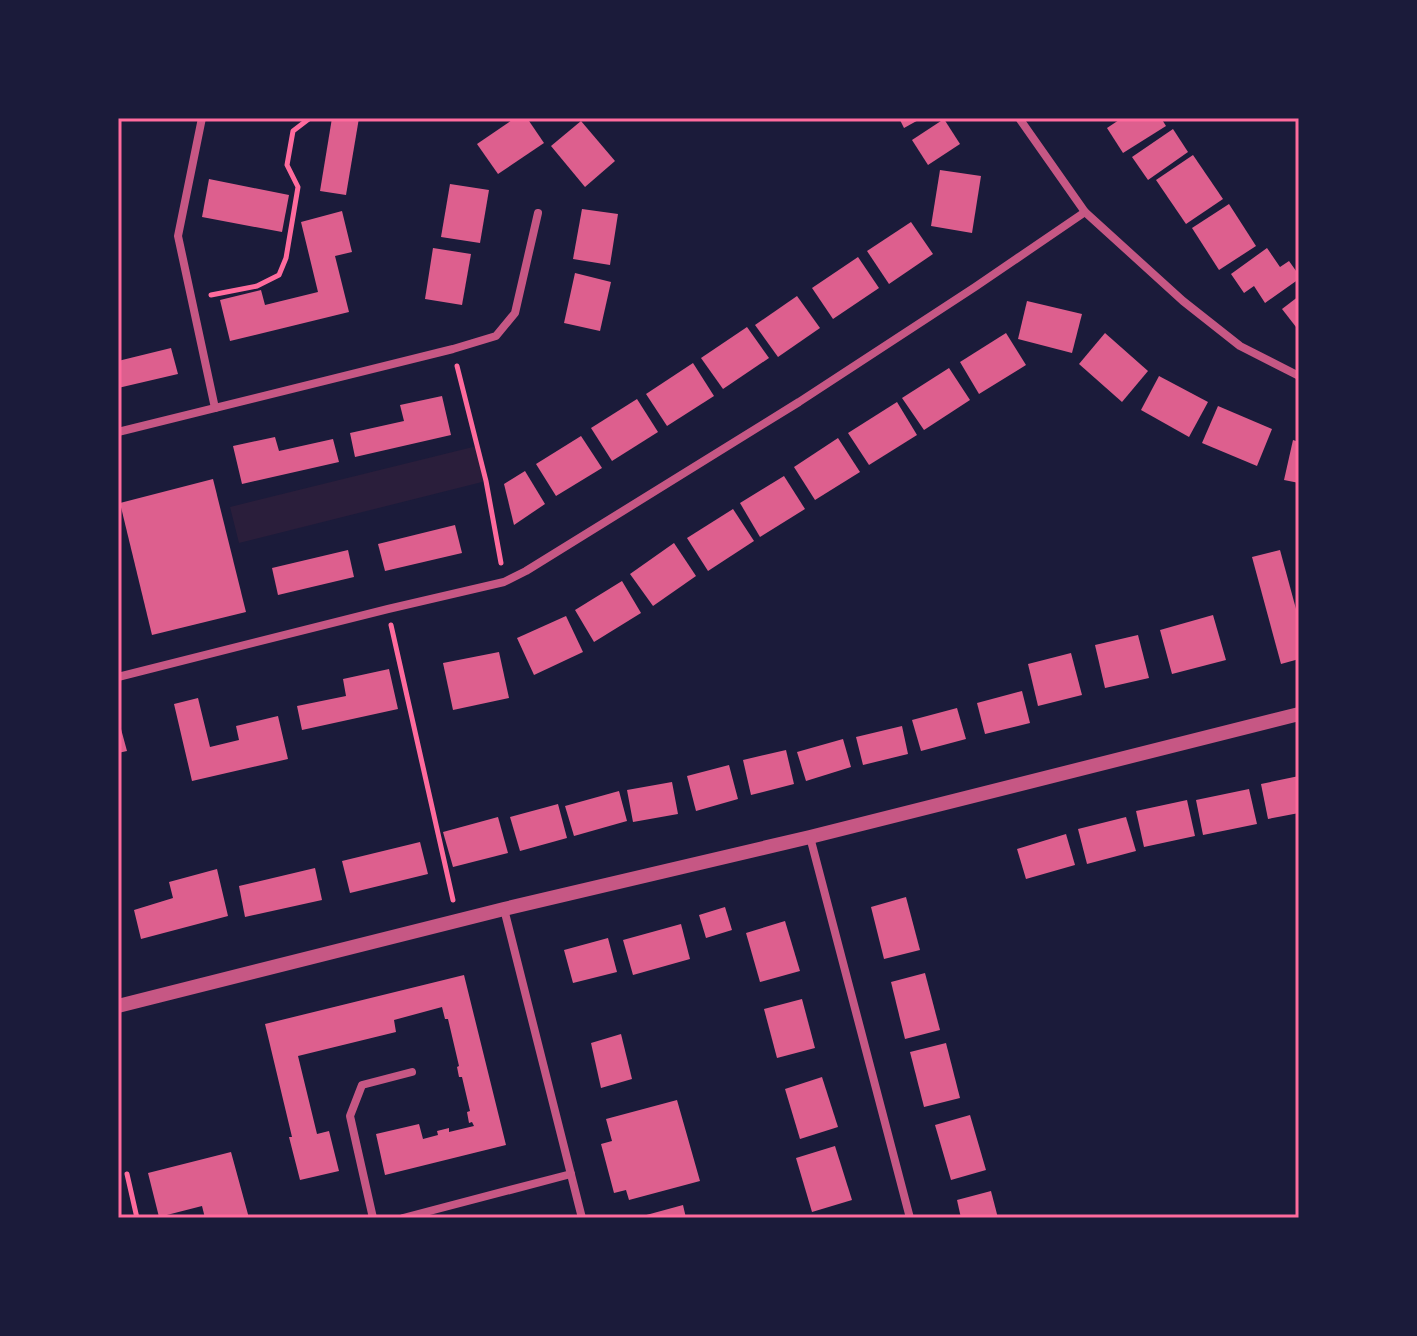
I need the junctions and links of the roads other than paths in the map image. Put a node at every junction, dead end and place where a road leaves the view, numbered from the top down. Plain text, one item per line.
1 (202, 118) edge
2 (1019, 118) edge
3 (1085, 212) junction
4 (538, 213) dead end
5 (1299, 376) edge
6 (215, 408) junction
7 (118, 432) edge
8 (118, 677) edge
9 (1299, 714) edge
10 (810, 837) junction
11 (504, 909) junction
12 (118, 1006) edge
13 (412, 1072) dead end
14 (571, 1174) junction
15 (409, 1217) edge
16 (373, 1218) edge
17 (582, 1218) edge
18 (910, 1218) edge

1 - 6 street
2 - 3 street
3 - 5 street
3 - 8 street
4 - 6 street
6 - 7 street
9 - 10 street
10 - 11 street
10 - 18 street
11 - 12 street
11 - 14 street
13 - 16 street
14 - 15 street
14 - 17 street

